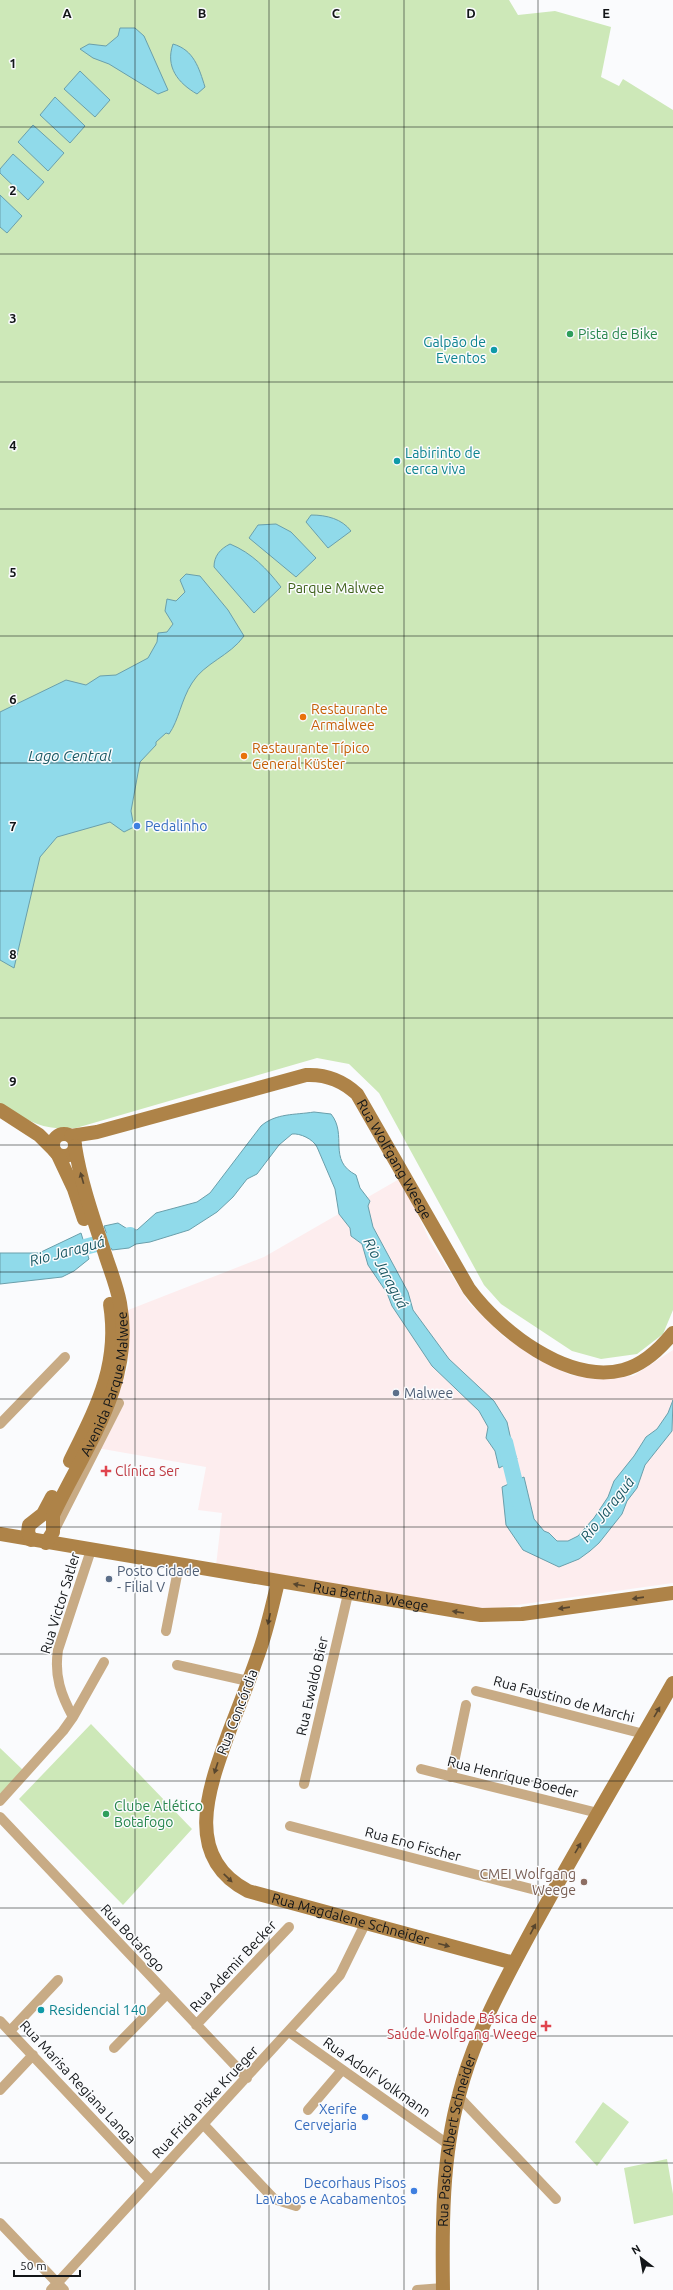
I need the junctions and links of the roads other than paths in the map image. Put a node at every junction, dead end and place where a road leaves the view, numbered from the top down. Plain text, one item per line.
1 (0, 1110) edge
2 (39, 1135) junction
3 (71, 1140) junction
4 (56, 1152) junction
5 (86, 1210) junction
6 (103, 1262) junction
7 (673, 1333) edge
8 (65, 1357) dead end
9 (119, 1403) dead end
10 (0, 1424) edge
11 (40, 1516) junction
12 (54, 1527) junction
13 (29, 1534) junction
14 (2, 1535) edge
15 (46, 1543) junction
16 (70, 1546) junction
17 (91, 1550) junction
18 (179, 1565) junction
19 (278, 1582) junction
20 (673, 1593) edge
21 (348, 1594) junction
22 (166, 1631) dead end
23 (104, 1662) dead end
24 (177, 1665) dead end
25 (248, 1681) junction
26 (673, 1683) edge
27 (476, 1691) dead end
28 (466, 1705) dead end
29 (73, 1717) junction
30 (644, 1734) junction
31 (421, 1769) dead end
32 (451, 1777) junction
33 (304, 1784) dead end
34 (0, 1801) edge
35 (598, 1813) junction
36 (0, 1818) edge
37 (290, 1826) dead end
38 (209, 1844) joint
39 (551, 1894) junction
40 (365, 1924) junction
41 (289, 1926) dead end
42 (514, 1963) junction
43 (58, 1980) dead end
44 (167, 1994) junction
45 (0, 2021) edge
46 (196, 2025) junction
47 (10, 2032) junction
48 (289, 2032) junction
49 (114, 2048) dead end
50 (33, 2055) junction
51 (342, 2070) junction
52 (247, 2078) junction
53 (0, 2090) edge
54 (458, 2096) junction
55 (308, 2110) dead end
56 (204, 2125) junction
57 (449, 2145) junction
58 (151, 2181) junction
59 (556, 2199) dead end
60 (296, 2206) dead end
61 (0, 2224) edge
62 (57, 2288) edge
63 (443, 2289) edge
64 (416, 2290) edge

1 - 2 main road
2 - 3 main road, Rua Wolfgang Weege
2 - 4 main road
3 - 4 main road
3 - 4 main road
5 -> 3 main road, Avenida Parque Malwee
3 - 7 main road, Rua Wolfgang Weege
4 - 5 main road, Avenida Parque Malwee
5 - 6 main road, Avenida Parque Malwee
6 - 11 main road, Avenida Parque Malwee
6 - 12 main road, Avenida Parque Malwee
8 - 10 street
9 - 12 street
11 - 12 main road
11 - 13 main road
12 - 15 main road
12 - 16 main road
13 - 14 main road, Rua Bertha Weege
13 - 15 main road, Rua Bertha Weege
15 - 16 main road, Rua Bertha Weege
16 - 17 main road, Rua Bertha Weege
17 - 18 main road, Rua Bertha Weege
17 - 29 street, Rua Victor Satler
18 - 19 main road, Rua Bertha Weege
18 - 22 street
21 -> 19 main road, Rua Bertha Weege
19 -> 25 main road, Rua Concórdia
20 -> 21 main road, Rua Bertha Weege
21 - 33 street, Rua Ewaldo Bier
23 - 29 street
24 - 25 street
25 -> 38 main road, Rua Concórdia
30 -> 26 main road, Rua Pastor Albert Schneider
27 - 30 street, Rua Faustino de Marchi
28 - 32 street
29 - 34 street
30 - 35 main road, Rua Pastor Albert Schneider
31 - 32 street, Rua Henrique Boeder
32 - 35 street, Rua Henrique Boeder
39 -> 35 main road, Rua Pastor Albert Schneider
36 - 44 street, Rua Botafogo
37 - 39 street, Rua Eno Fischer
38 -> 40 main road, Rua Magdalene Schneider
42 -> 39 main road, Rua Pastor Albert Schneider
40 -> 42 main road, Rua Magdalene Schneider
40 - 48 street, Rua Frida Piske Krueger
41 - 46 street, Rua Ademir Becker
42 - 54 main road, Rua Pastor Albert Schneider
43 - 47 street
44 - 46 street, Rua Botafogo
44 - 49 street
45 - 47 street, Rua Marisa Regiana Langa
46 - 52 street, Rua Botafogo
47 - 50 street, Rua Marisa Regiana Langa
48 - 51 street, Rua Adolf Volkmann
48 - 52 street, Rua Frida Piske Krueger
50 - 53 street
50 - 58 street, Rua Marisa Regiana Langa
51 - 55 street
51 - 57 street, Rua Adolf Volkmann
52 - 56 street, Rua Frida Piske Krueger
54 - 57 main road, Rua Pastor Albert Schneider
54 - 59 street
56 - 58 street, Rua Frida Piske Krueger
56 - 60 street
57 - 63 main road, Rua Pastor Albert Schneider
58 - 62 street, Rua Frida Piske Krueger
61 - 62 street
63 - 64 street

